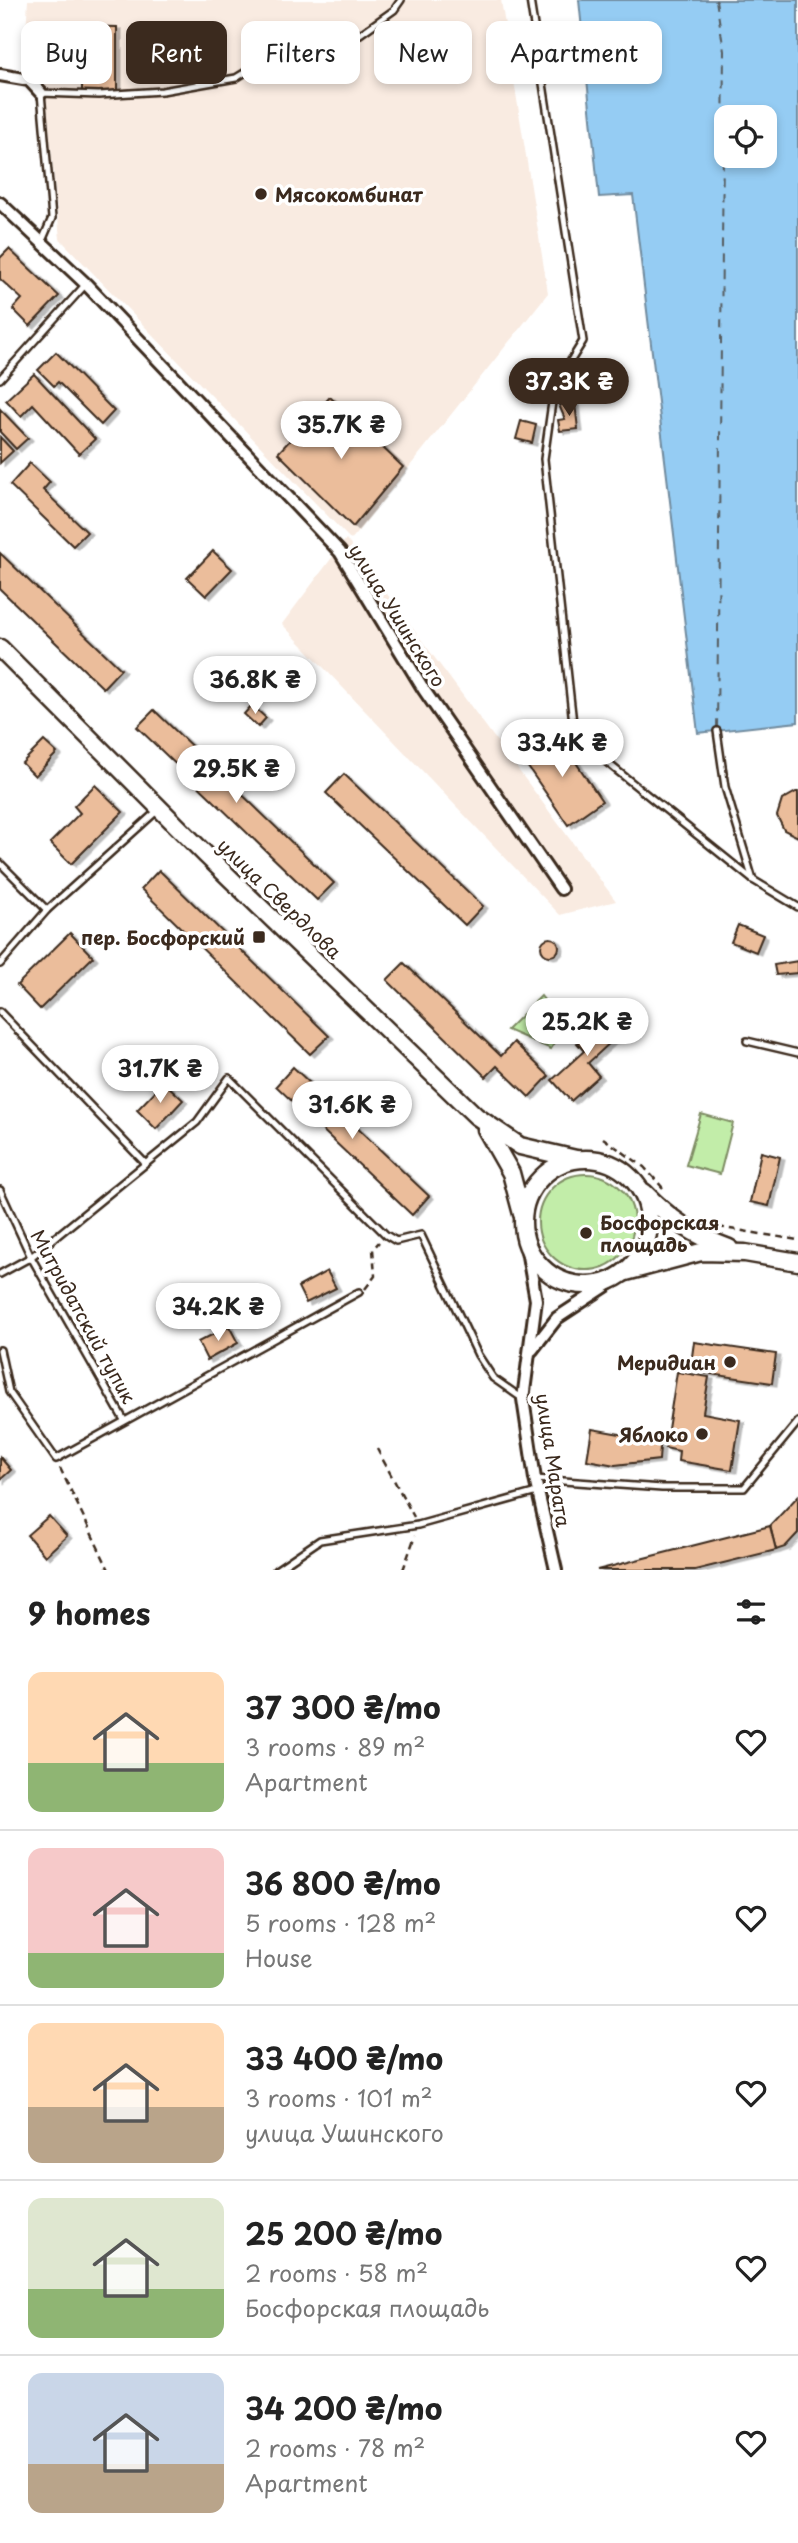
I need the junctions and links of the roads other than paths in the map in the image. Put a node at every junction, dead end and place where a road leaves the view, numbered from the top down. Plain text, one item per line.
1 (401, 0) edge
2 (530, 0) edge
3 (0, 75) edge
4 (41, 93) junction
5 (0, 202) edge
6 (42, 241) junction
7 (86, 284) junction
8 (0, 379) edge
9 (0, 648) edge
10 (717, 731) dead end
11 (160, 809) junction
12 (0, 863) edge
13 (753, 880) junction
14 (561, 889) dead end
15 (798, 907) edge
16 (47, 910) junction
17 (0, 964) edge
18 (0, 1012) edge
19 (747, 1041) dead end
20 (798, 1053) edge
21 (476, 1116) junction
22 (576, 1159) junction
23 (145, 1163) junction
24 (636, 1183) junction
25 (0, 1190) edge
26 (523, 1218) junction
27 (525, 1239) junction
28 (745, 1253) junction
29 (31, 1256) junction
30 (798, 1262) edge
31 (0, 1274) edge
32 (621, 1275) junction
33 (359, 1292) road end
34 (0, 1350) edge
35 (529, 1356) junction
36 (523, 1399) junction
37 (124, 1420) junction
38 (798, 1422) edge
39 (535, 1479) junction
40 (538, 1491) junction
41 (276, 1570) edge
42 (556, 1570) edge

1 - 4 lane
2 - 13 lane
3 - 4 street
4 - 6 lane
5 - 6 street, улица Ушинского
6 - 7 street, улица Ушинского
7 - 8 lane
7 - 14 street, улица Ушинского
9 - 11 main road, улица Свердлова
10 - 13 lane
11 - 16 lane
11 - 21 main road, улица Свердлова
12 - 16 lane
13 - 15 lane
16 - 17 lane
18 - 23 lane
19 - 20 lane
21 - 22 main road
21 - 26 main road
22 - 24 main road
22 - 26 main road
23 - 29 lane
23 - 36 lane
24 - 28 main road
24 - 32 main road
25 - 29 lane, Митридатский тупик
26 - 27 main road
27 - 32 main road
27 - 35 street, улица Марата
28 - 30 main road
28 - 32 main road
29 - 31 lane
29 - 37 lane, Митридатский тупик
32 - 35 street
33 - 37 lane
34 - 37 lane
35 - 36 street, улица Марата
36 - 39 street, улица Марата
38 - 39 lane
39 - 40 street, улица Марата
40 - 41 lane
40 - 42 street, улица Марата

